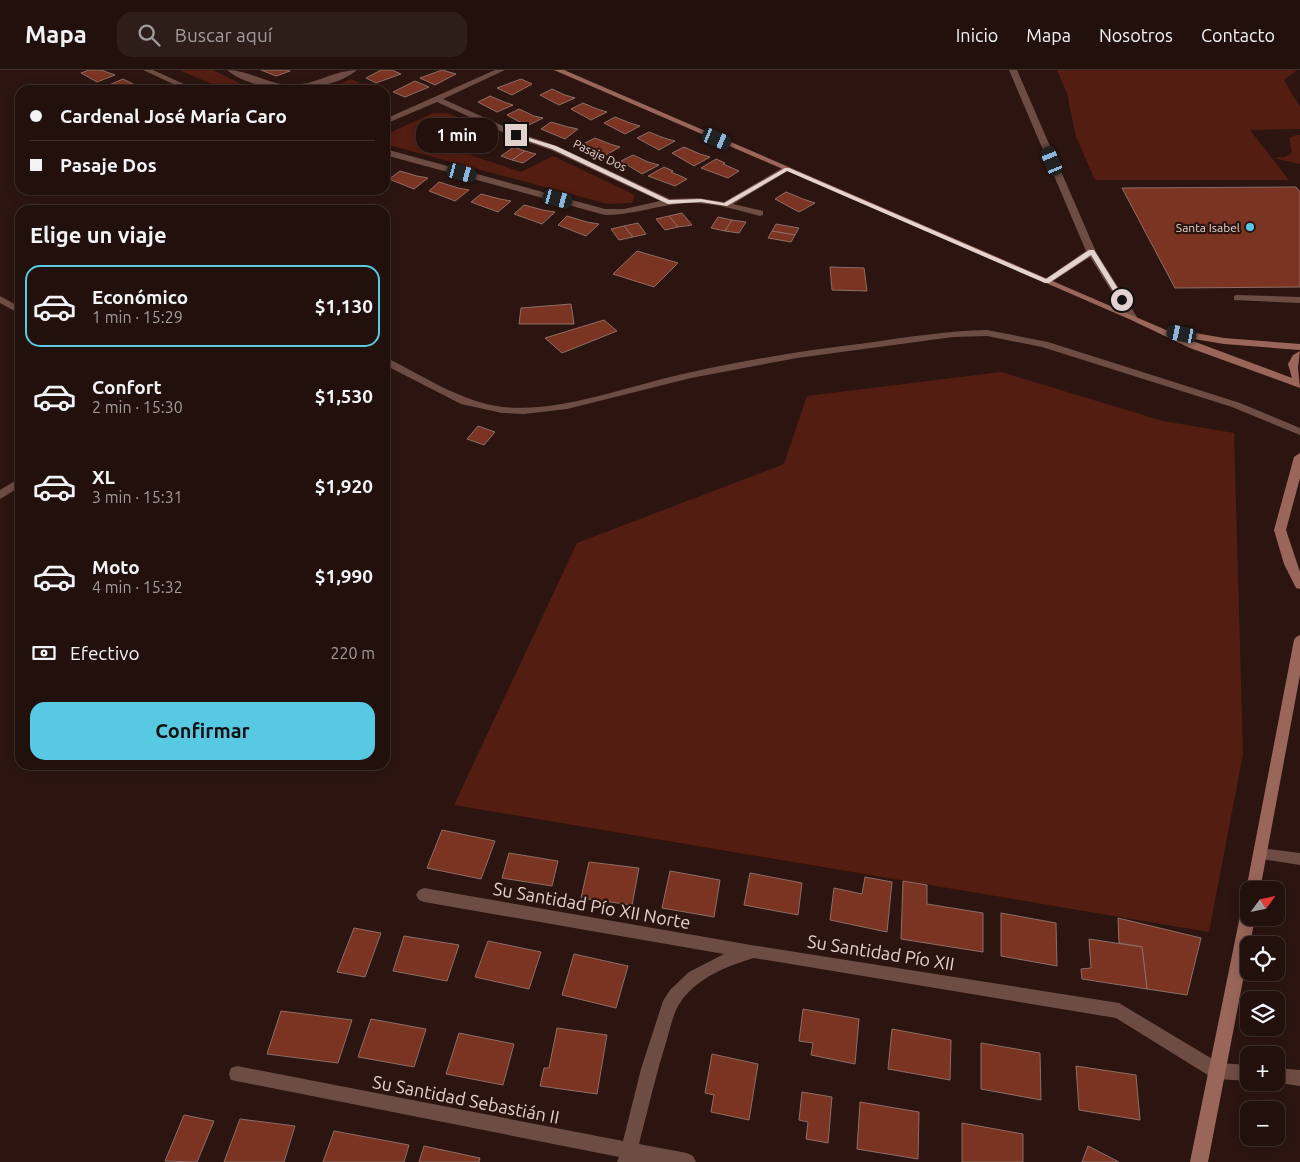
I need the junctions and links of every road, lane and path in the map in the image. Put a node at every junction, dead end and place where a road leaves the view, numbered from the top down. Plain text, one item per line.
1 (146, 70) edge
2 (231, 70) edge
3 (353, 70) edge
4 (501, 70) edge
5 (558, 70) edge
6 (1013, 70) edge
7 (181, 85) edge
8 (270, 85) edge
9 (310, 85) edge
10 (437, 99) junction
11 (390, 120) edge
12 (390, 153) edge
13 (787, 169) junction
14 (668, 202) junction
15 (725, 205) junction
16 (760, 213) dead end
17 (1092, 252) junction
18 (1047, 281) junction
19 (1238, 298) dead end
20 (0, 299) edge
21 (1300, 300) edge
22 (15, 309) edge
23 (1132, 317) junction
24 (1156, 329) junction
25 (1300, 347) edge
26 (1300, 354) edge
27 (390, 364) edge
28 (1300, 384) edge
29 (1300, 432) edge
30 (1300, 457) edge
31 (15, 486) edge
32 (0, 496) edge
33 (1300, 585) edge
34 (1300, 640) edge
35 (1260, 854) junction
36 (1300, 858) edge
37 (1255, 881) edge
38 (424, 895) dead end
39 (1246, 926) edge
40 (754, 951) junction
41 (1217, 1071) junction
42 (1240, 1072) edge
43 (237, 1074) dead end
44 (1285, 1077) edge
45 (1300, 1078) edge
46 (627, 1156) edge
47 (687, 1162) edge
48 (1198, 1162) edge

1 - 7 street
2 - 8 street
3 - 9 street
4 - 10 street
5 - 13 street
6 - 17 street
10 - 11 street
10 - 14 street, Pasaje Dos
12 - 14 street
13 - 15 street
13 - 18 street
14 - 15 street
15 - 16 street
17 - 18 street
17 - 23 street
18 - 23 street
19 - 21 street
20 - 22 street
23 - 24 street
24 - 25 street
24 - 28 street
26 - 28 street
27 - 29 street
30 - 33 street
31 - 32 street
34 - 35 street
35 - 36 street
35 - 37 street
38 - 40 street, Su Santidad Pío XII Norte
39 - 41 street
40 - 41 street, Su Santidad Pío XII
40 - 46 street, Su Santidad Pío XII
41 - 42 street, Su Santidad Pío XII
41 - 48 street
43 - 46 street, Su Santidad Sebastián II
44 - 45 street
46 - 47 street, Su Santidad Sebastián II

